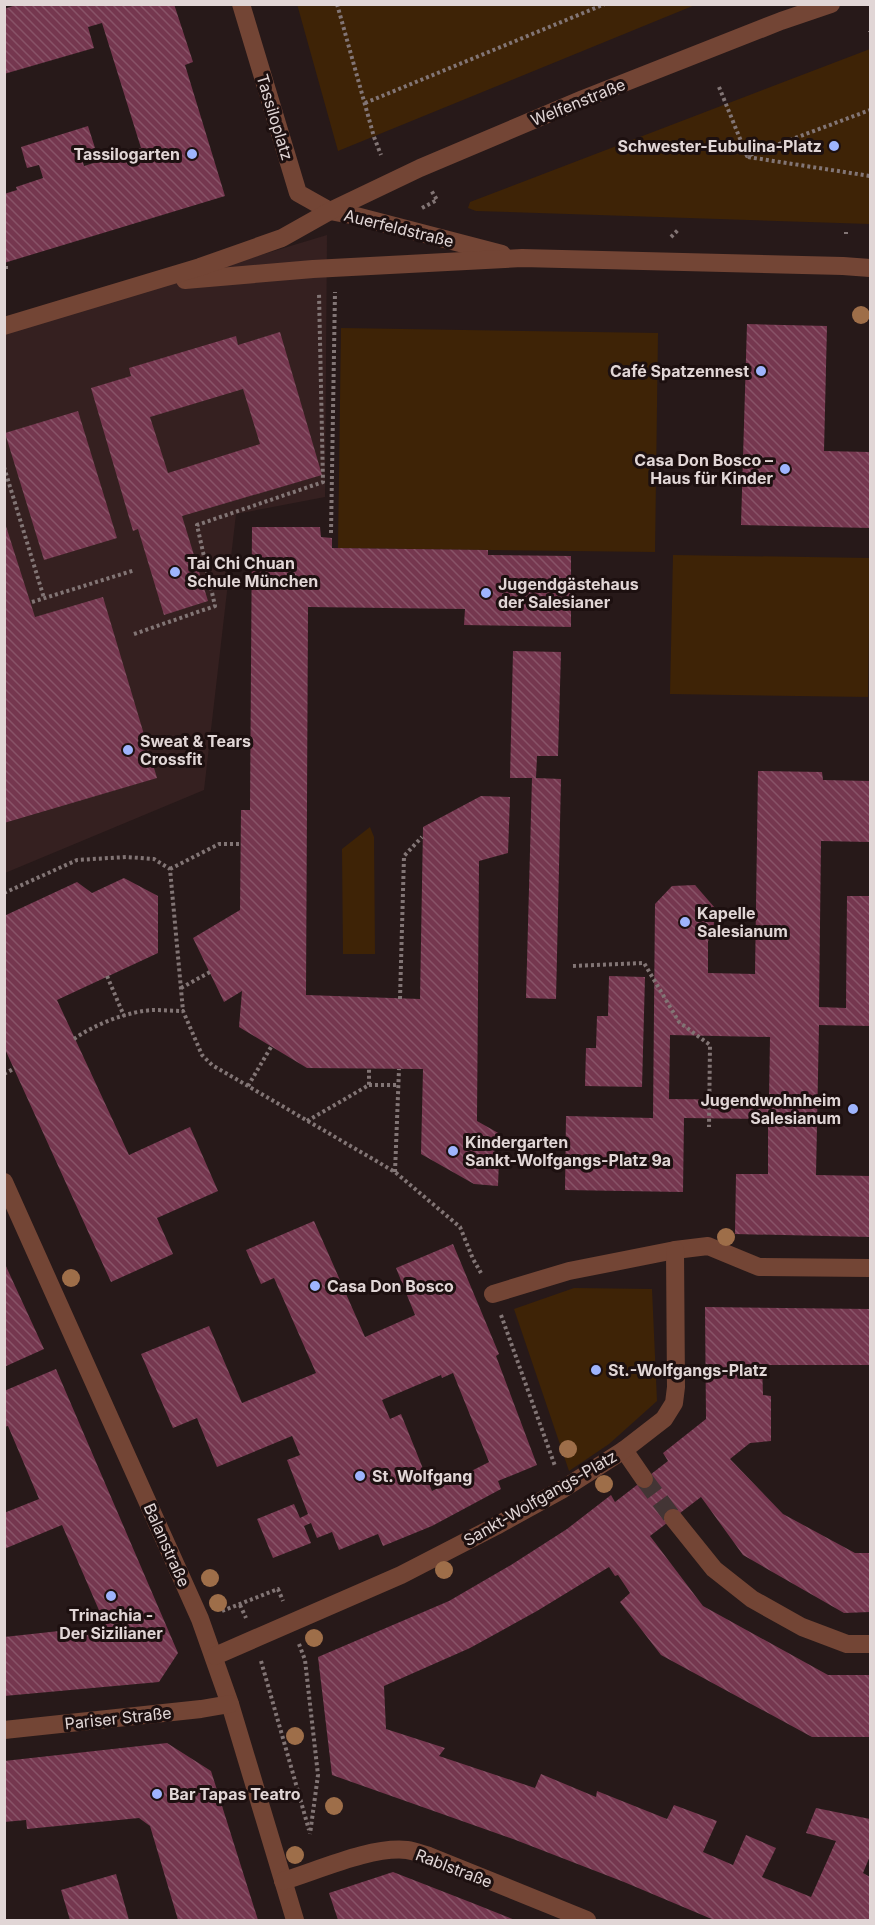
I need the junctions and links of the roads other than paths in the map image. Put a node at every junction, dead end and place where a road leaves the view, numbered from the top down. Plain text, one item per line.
1 (241, 4) edge
2 (831, 4) edge
3 (330, 211) junction
4 (522, 258) junction
5 (870, 268) edge
6 (145, 283) junction
7 (4, 326) edge
8 (4, 1182) edge
9 (675, 1250) junction
10 (870, 1268) edge
11 (493, 1294) road end
12 (624, 1450) junction
13 (644, 1479) tunnel mouth
14 (673, 1518) tunnel mouth
15 (870, 1644) edge
16 (214, 1656) junction
17 (230, 1704) junction
18 (4, 1730) edge
19 (283, 1881) junction
20 (295, 1920) edge
21 (587, 1920) edge

1 - 3 street, Tassiloplatz
2 - 3 street, Welfenstraße
3 - 4 street, Auerfeldstraße
3 - 6 street, Auerfeldstraße
4 - 5 street, Auerfeldstraße
4 - 6 street, Auerfeldstraße
6 - 7 street, Auerfeldstraße
8 - 16 street, Balanstraße
9 - 10 street
9 - 11 street
9 - 12 street, Sankt-Wolfgangs-Platz
12 - 13 street
12 - 16 street, Sankt-Wolfgangs-Platz
14 - 15 street
16 - 17 street, Balanstraße
17 - 18 street, Pariser Straße
17 - 19 street, Balanstraße
19 - 20 street, Balanstraße
19 - 21 street, Rablstraße

